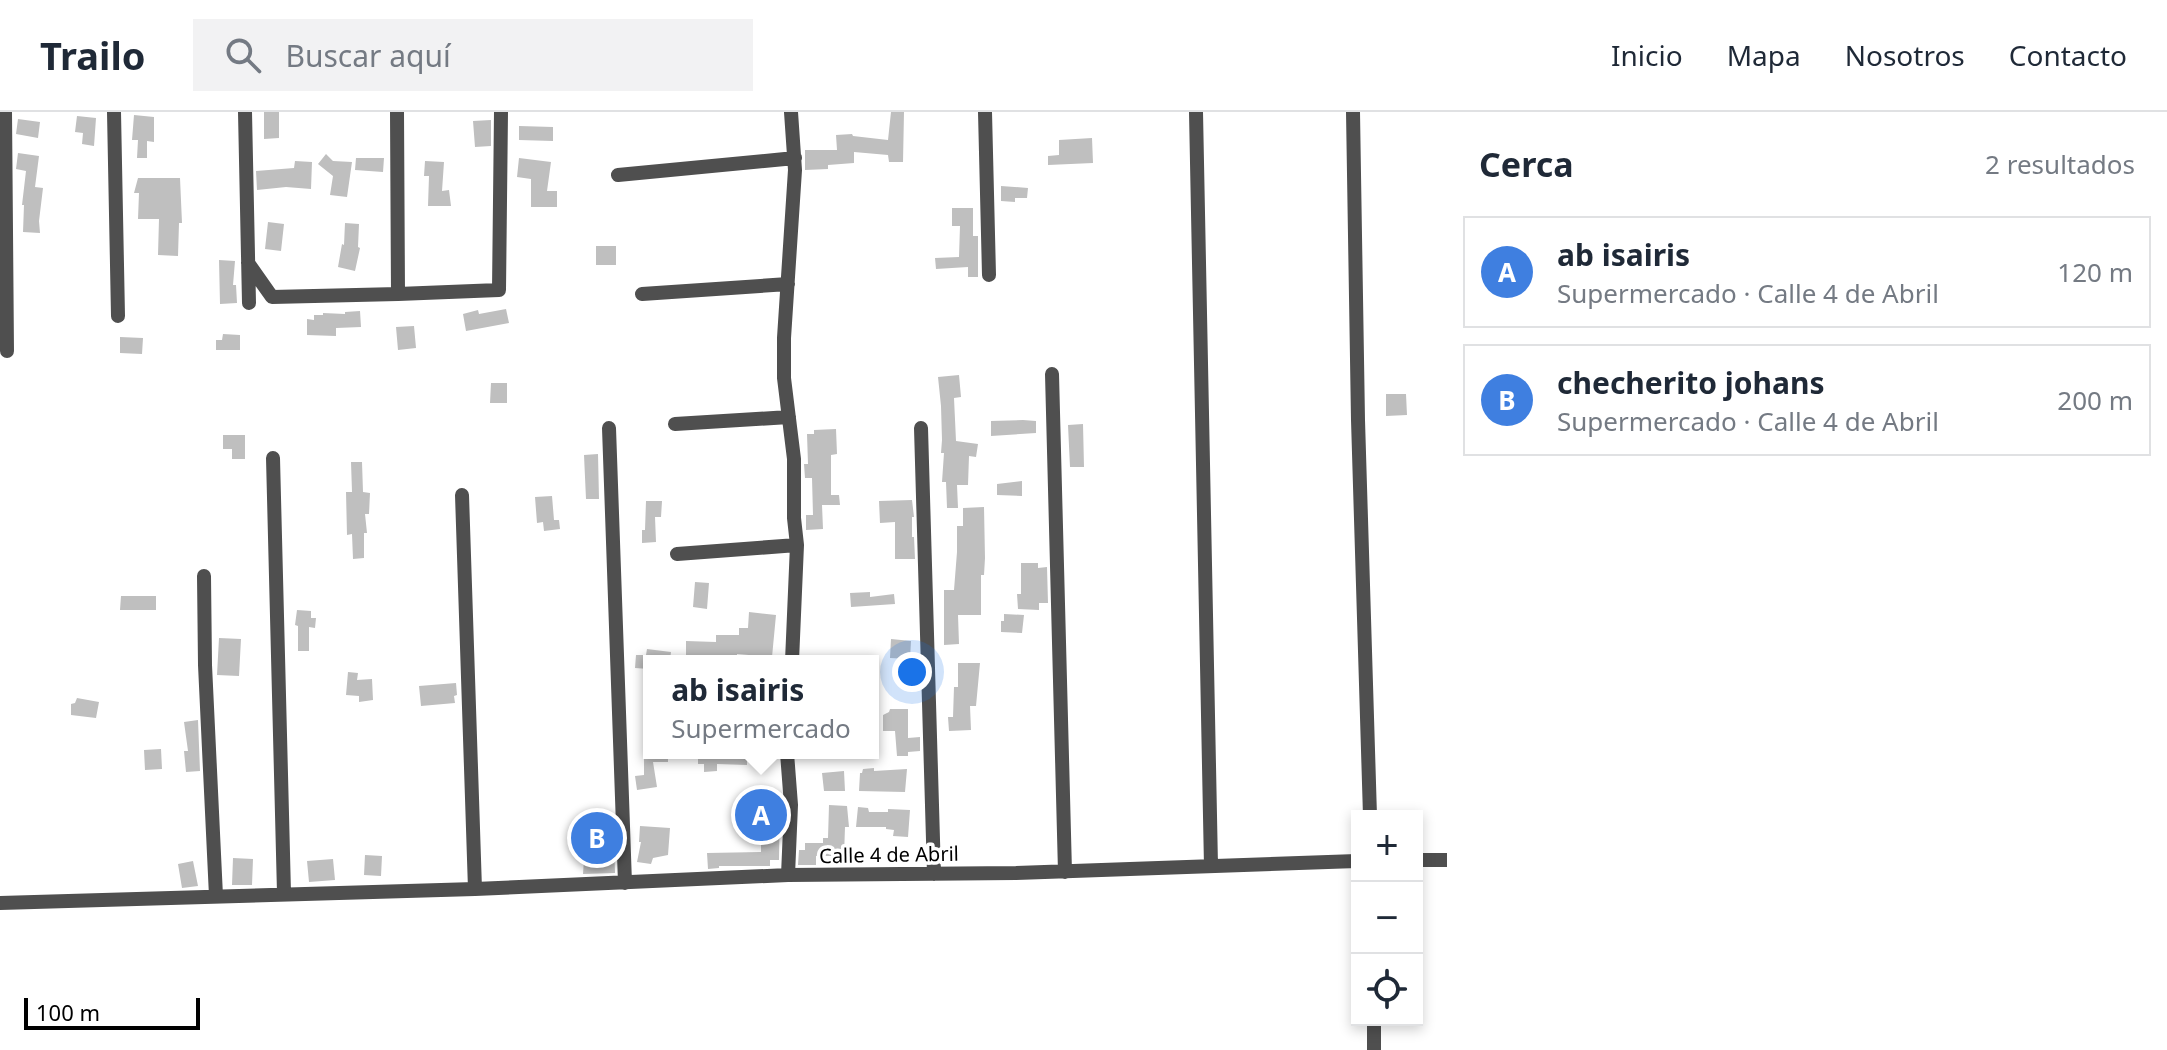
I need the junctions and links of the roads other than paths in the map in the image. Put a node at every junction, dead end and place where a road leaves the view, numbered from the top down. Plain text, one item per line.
1 (5, 112) edge
2 (114, 112) edge
3 (245, 112) edge
4 (397, 112) edge
5 (501, 112) edge
6 (791, 112) edge
7 (985, 112) edge
8 (1196, 112) edge
9 (1353, 112) edge
10 (795, 158) junction
11 (618, 175) dead end
12 (248, 263) junction
13 (989, 275) dead end
14 (788, 284) junction
15 (398, 294) junction
16 (642, 294) dead end
17 (249, 303) dead end
18 (118, 316) dead end
19 (7, 351) dead end
20 (1052, 374) dead end
21 (789, 417) junction
22 (675, 424) dead end
23 (609, 428) dead end
24 (921, 428) dead end
25 (273, 458) dead end
26 (462, 495) dead end
27 (797, 545) junction
28 (677, 554) dead end
29 (204, 576) dead end
30 (792, 655) edge
31 (787, 759) edge
32 (1370, 810) edge
33 (1423, 860) edge
34 (1447, 860) edge
35 (1351, 861) edge
36 (1211, 866) junction
37 (1065, 872) junction
38 (934, 874) junction
39 (788, 875) junction
40 (625, 883) junction
41 (475, 889) junction
42 (284, 893) junction
43 (216, 896) junction
44 (0, 903) edge
45 (1374, 1026) edge
46 (1374, 1050) edge

1 - 19 street
2 - 18 street
3 - 12 street
4 - 15 street
5 - 15 street
6 - 10 street
7 - 13 street
8 - 36 street
9 - 32 street
10 - 11 street
10 - 14 street
12 - 15 street
12 - 17 street
14 - 16 street
14 - 21 street
20 - 37 street
21 - 22 street
21 - 27 street
23 - 40 street
24 - 38 street
25 - 42 street
26 - 41 street
27 - 28 street
27 - 30 street
29 - 43 street
31 - 39 street
33 - 34 street
35 - 36 street, Calle 4 de Abril
36 - 37 street, Calle 4 de Abril
37 - 38 street, Calle 4 de Abril
38 - 39 street, Calle 4 de Abril
39 - 40 street, Calle 4 de Abril
40 - 41 street, Calle 4 de Abril
41 - 42 street, Calle 4 de Abril
42 - 43 street, Calle 4 de Abril
43 - 44 street, Calle 4 de Abril
45 - 46 street

